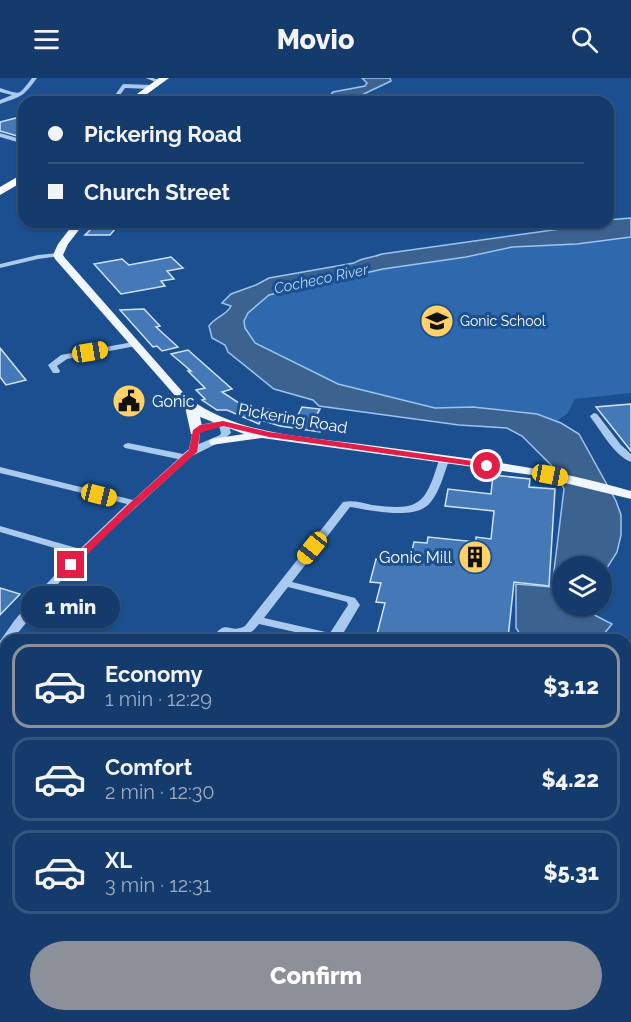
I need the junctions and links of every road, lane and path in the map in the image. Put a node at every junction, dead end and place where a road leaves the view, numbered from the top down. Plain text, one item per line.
1 (34, 78) edge
2 (156, 81) edge
3 (0, 90) edge
4 (18, 96) edge
5 (19, 96) joint
6 (117, 96) edge
7 (139, 96) edge
8 (0, 102) edge
9 (0, 135) edge
10 (18, 140) edge
11 (18, 180) edge
12 (0, 192) edge
13 (75, 228) edge
14 (58, 255) junction
15 (0, 266) edge
16 (133, 344) junction
17 (56, 371) dead end
18 (191, 407) junction
19 (594, 416) dead end
20 (223, 423) junction
21 (196, 431) junction
22 (269, 435) junction
23 (216, 442) junction
24 (128, 446) dead end
25 (190, 454) junction
26 (631, 459) edge
27 (444, 460) junction
28 (0, 470) edge
29 (627, 494) edge
30 (134, 504) junction
31 (0, 529) edge
32 (83, 553) junction
33 (284, 583) junction
34 (256, 620) junction
35 (11, 634) edge
36 (222, 634) edge
37 (310, 634) edge
38 (338, 634) edge

1 - 5 street
2 - 6 street
2 - 7 highway
3 - 5 street
4 - 8 street
9 - 10 street
11 - 12 highway
13 - 14 main road
14 - 15 street
14 - 16 main road, Pickering Road
16 - 17 street
16 - 18 main road, Pickering Road
18 - 20 main road, Pickering Road
18 - 21 main road
19 - 26 street
20 - 21 street
20 - 22 main road, Pickering Road
20 - 23 street
21 - 25 street
22 - 23 main road
22 - 27 main road, Pickering Road
23 - 25 street
24 - 25 street
25 - 30 street
27 - 29 main road, Pickering Road
27 - 33 street
28 - 30 street
30 - 32 street
31 - 32 street
32 - 35 street
33 - 34 street
33 - 38 street
34 - 36 street
34 - 37 street

